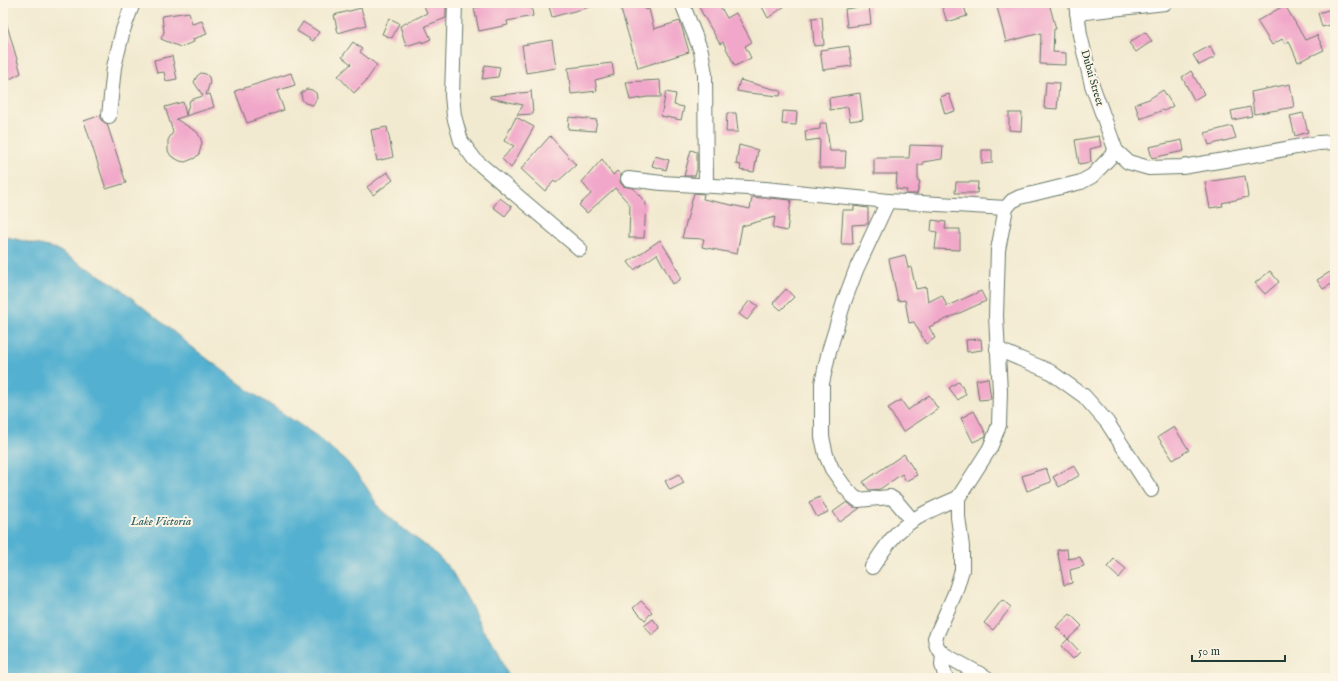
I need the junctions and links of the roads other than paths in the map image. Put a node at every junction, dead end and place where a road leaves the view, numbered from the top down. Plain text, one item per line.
1 (133, 3) edge
2 (455, 3) edge
3 (682, 3) edge
4 (1165, 3) edge
5 (1076, 8) edge
6 (109, 116) dead end
7 (1335, 142) edge
8 (1116, 151) junction
9 (628, 179) dead end
10 (706, 185) junction
11 (888, 201) junction
12 (1006, 208) junction
13 (580, 249) dead end
14 (997, 349) junction
15 (1151, 490) dead end
16 (958, 498) junction
17 (912, 520) junction
18 (872, 566) dead end
19 (943, 654) junction
20 (946, 678) edge
21 (987, 678) edge

1 - 6 street
2 - 13 street
3 - 10 street
4 - 5 street
5 - 8 street, Dubai Street
7 - 8 street
8 - 12 street
9 - 10 street
10 - 11 street
11 - 12 street
11 - 17 street
12 - 14 street
14 - 15 street
14 - 16 street
16 - 17 street
16 - 19 street
17 - 18 street
19 - 20 street
19 - 21 street

